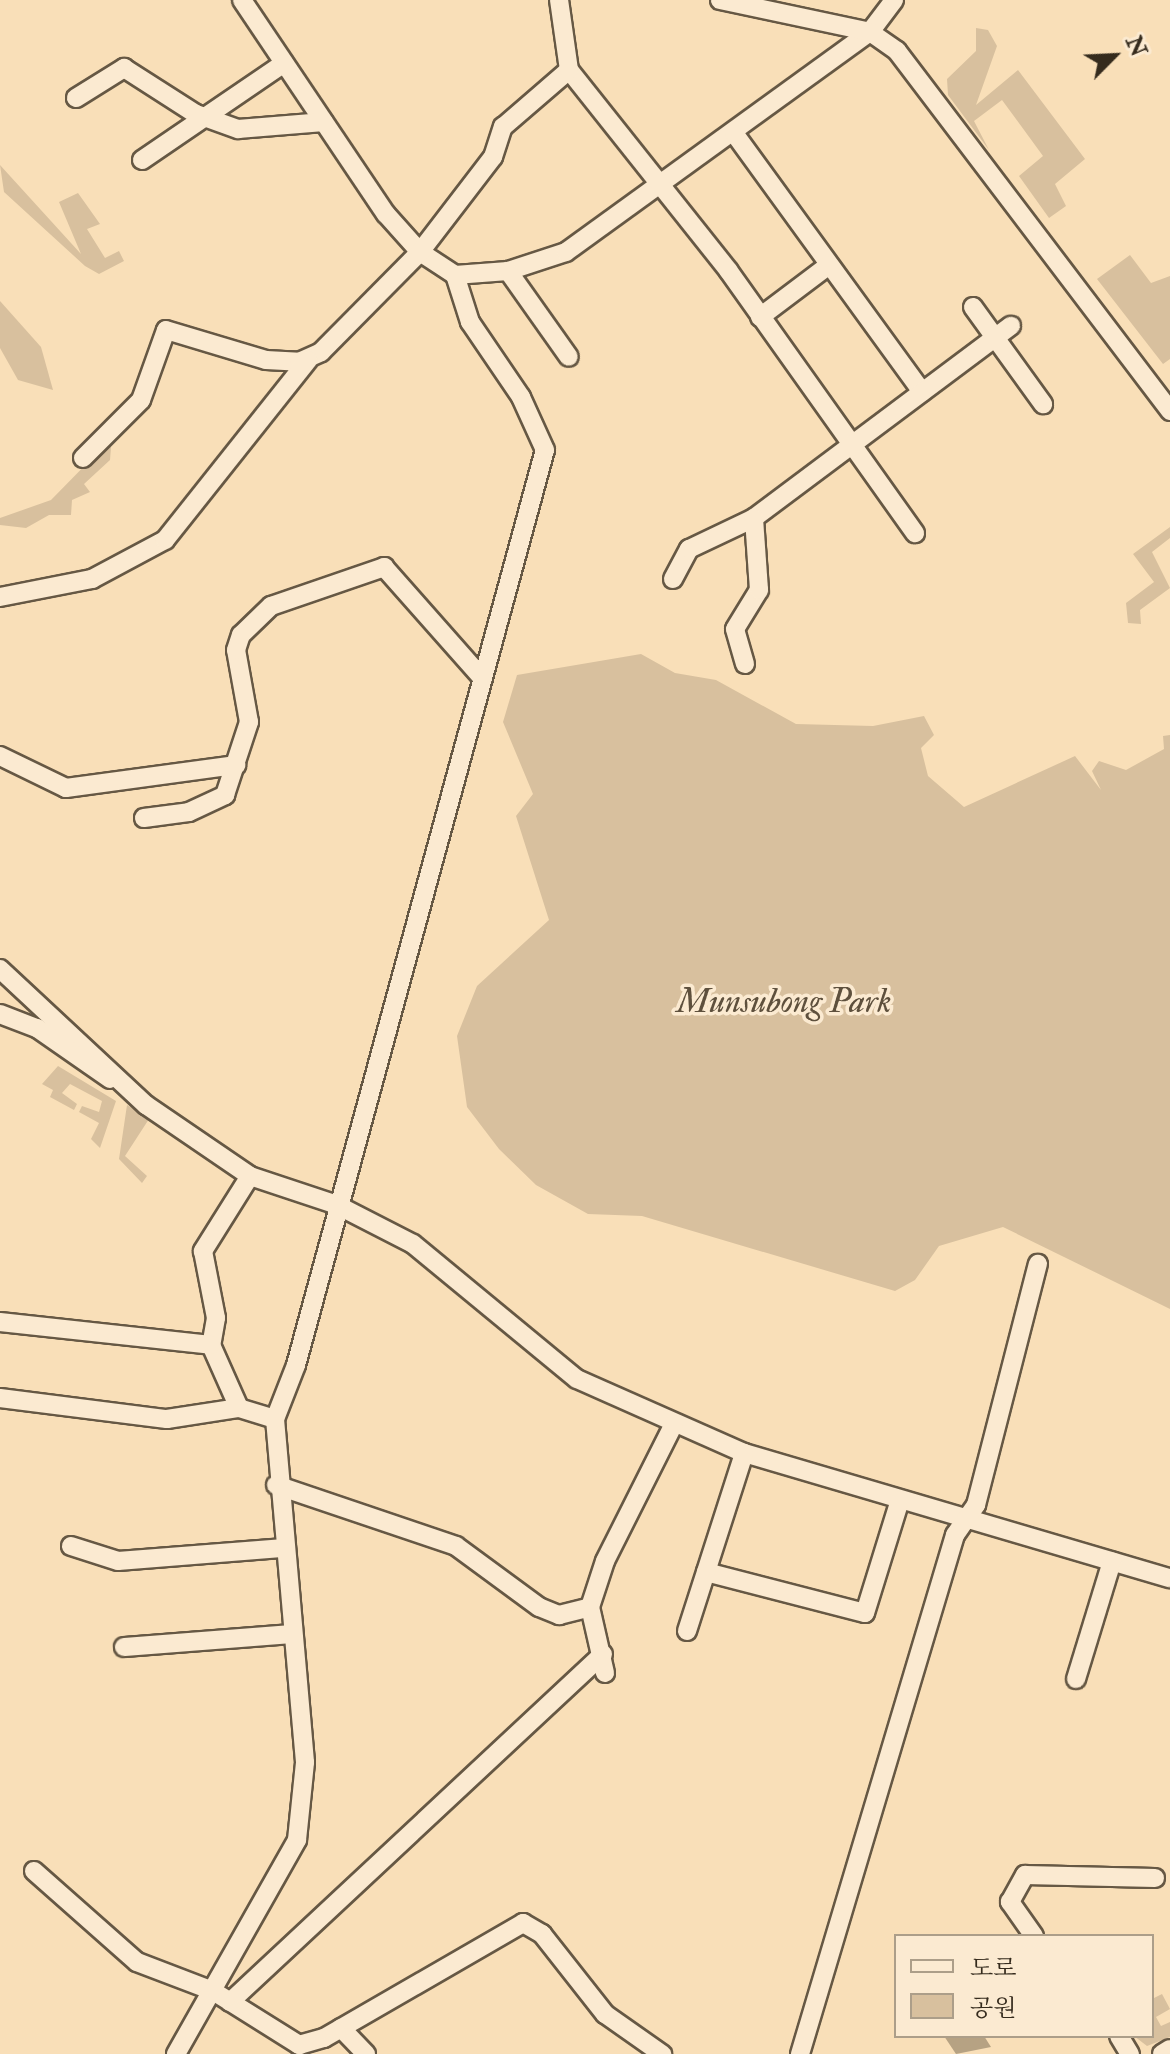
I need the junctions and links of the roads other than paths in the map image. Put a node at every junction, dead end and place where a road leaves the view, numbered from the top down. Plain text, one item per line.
1 (242, 0) edge
2 (559, 0) edge
3 (720, 0) edge
4 (894, 0) edge
5 (870, 32) junction
6 (284, 63) junction
7 (569, 70) junction
8 (76, 98) dead end
9 (204, 116) junction
10 (324, 122) junction
11 (734, 133) junction
12 (142, 160) dead end
13 (662, 185) junction
14 (420, 252) junction
15 (829, 265) junction
16 (508, 271) junction
17 (455, 275) junction
18 (973, 307) dead end
19 (760, 317) junction
20 (1011, 326) dead end
21 (994, 338) junction
22 (569, 357) dead end
23 (308, 360) junction
24 (922, 392) junction
25 (1043, 404) dead end
26 (1170, 411) edge
27 (852, 444) junction
28 (83, 458) dead end
29 (754, 518) junction
30 (915, 533) dead end
31 (673, 579) dead end
32 (0, 597) edge
33 (745, 664) dead end
34 (483, 679) junction
35 (0, 756) edge
36 (236, 765) junction
37 (144, 818) dead end
38 (0, 969) edge
39 (0, 1014) edge
40 (113, 1080) junction
41 (250, 1176) junction
42 (337, 1205) junction
43 (1038, 1264) dead end
44 (0, 1322) edge
45 (211, 1345) junction
46 (0, 1398) edge
47 (239, 1408) junction
48 (275, 1419) junction
49 (674, 1424) junction
50 (744, 1453) junction
51 (276, 1485) junction
52 (900, 1500) junction
53 (963, 1519) junction
54 (71, 1546) dead end
55 (284, 1548) junction
56 (1112, 1561) junction
57 (706, 1572) junction
58 (1170, 1578) edge
59 (590, 1607) junction
60 (687, 1631) dead end
61 (292, 1634) junction
62 (124, 1647) dead end
63 (603, 1654) junction
64 (605, 1673) dead end
65 (1076, 1679) dead end
66 (34, 1871) dead end
67 (1155, 1878) dead end
68 (1033, 1934) edge
69 (213, 1991) junction
70 (230, 2002) junction
71 (341, 2028) junction
72 (1170, 2049) edge
73 (176, 2054) edge
74 (366, 2054) edge
75 (662, 2054) edge
76 (800, 2054) edge
77 (1162, 2054) edge

1 - 6 street
2 - 7 street
3 - 5 street
4 - 5 street
5 - 11 street
5 - 26 street
6 - 9 street
6 - 10 street
7 - 13 street
7 - 14 street
8 - 9 street
9 - 10 street
9 - 12 street
10 - 14 street
11 - 13 street
11 - 15 street
13 - 16 street
13 - 19 street
14 - 17 street
14 - 23 street
15 - 19 street
15 - 24 street
16 - 17 street
16 - 22 street
17 - 34 street
18 - 21 street
19 - 27 street
20 - 21 street
21 - 24 street
21 - 25 street
23 - 28 street
23 - 32 street
24 - 27 street
27 - 29 street
27 - 30 street
29 - 31 street
29 - 33 street
34 - 36 street
34 - 42 street
35 - 36 street
36 - 37 street
38 - 40 street
39 - 40 street
40 - 41 street
41 - 42 street
41 - 45 street
42 - 48 street
42 - 49 street
43 - 53 street
44 - 45 street
45 - 47 street
46 - 47 street
47 - 48 street
48 - 51 street
49 - 50 street
49 - 59 street
50 - 52 street
50 - 57 street
51 - 55 street
51 - 59 street
52 - 53 street
52 - 57 street
53 - 56 street
53 - 76 street
54 - 55 street
55 - 61 street
56 - 58 street
56 - 65 street
57 - 60 street
59 - 63 street
61 - 62 street
61 - 69 street
63 - 64 street
63 - 70 street
66 - 69 street
67 - 68 street
69 - 70 street
69 - 73 street
70 - 71 street
71 - 74 street
71 - 75 street
72 - 77 street

